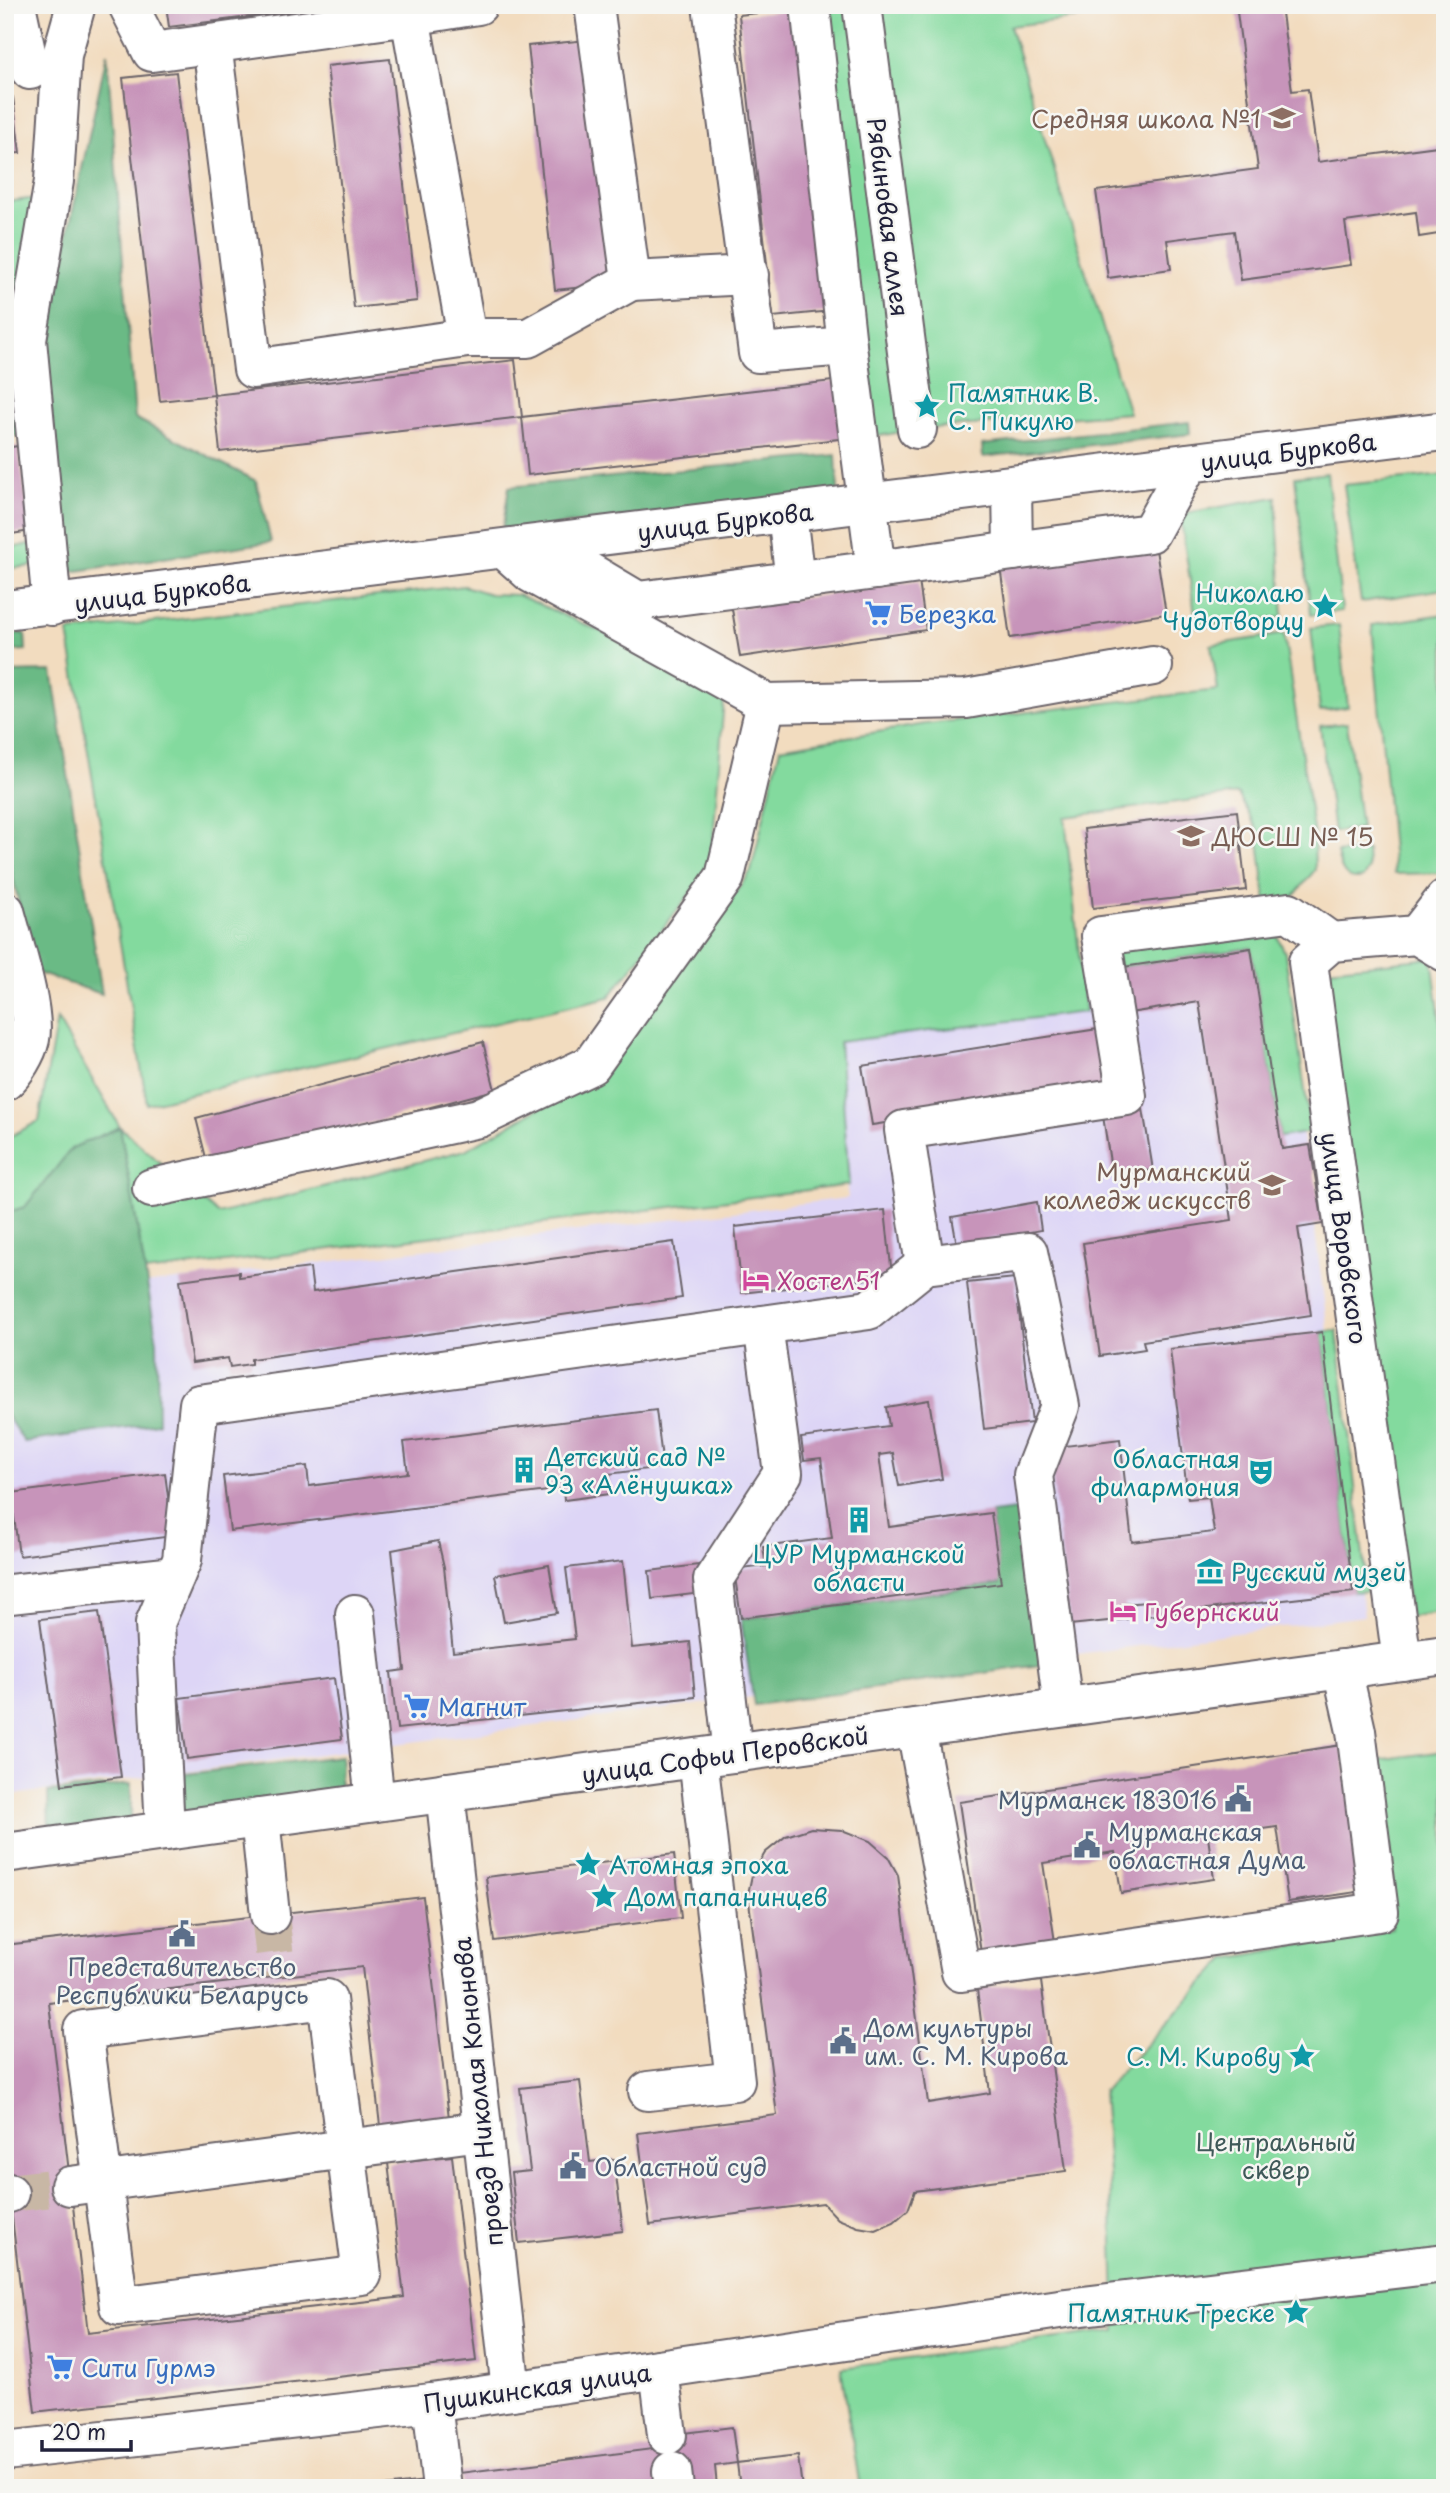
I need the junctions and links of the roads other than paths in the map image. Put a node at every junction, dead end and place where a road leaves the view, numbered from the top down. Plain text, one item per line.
1 (16, 5) edge
2 (76, 5) edge
3 (128, 5) edge
4 (478, 5) edge
5 (594, 5) edge
6 (712, 5) edge
7 (810, 5) edge
8 (862, 5) edge
9 (410, 16) junction
10 (212, 44) junction
11 (32, 67) edge
12 (749, 275) junction
13 (631, 281) junction
14 (467, 338) junction
15 (847, 346) junction
16 (917, 429) dead end
17 (1445, 431) edge
18 (1189, 463) junction
19 (1012, 486) junction
20 (866, 504) junction
21 (788, 514) junction
22 (542, 544) junction
23 (504, 549) junction
24 (1013, 551) junction
25 (876, 569) junction
26 (795, 581) junction
27 (52, 606) junction
28 (5, 610) edge
29 (1153, 666) dead end
30 (766, 703) junction
31 (1445, 899) edge
32 (5, 911) edge
33 (1331, 942) junction
34 (1431, 944) edge
35 (5, 1082) edge
36 (152, 1188) dead end
37 (925, 1265) junction
38 (763, 1325) junction
39 (175, 1576) junction
40 (10, 1594) dead end
41 (355, 1614) dead end
42 (1445, 1655) edge
43 (1402, 1661) junction
44 (1342, 1669) junction
45 (1063, 1707) junction
46 (916, 1728) junction
47 (715, 1755) junction
48 (445, 1792) junction
49 (376, 1802) junction
50 (260, 1818) junction
51 (165, 1831) junction
52 (5, 1853) edge
53 (270, 1915) tunnel mouth
54 (648, 2091) dead end
55 (481, 2131) junction
56 (346, 2149) junction
57 (86, 2183) junction
58 (1445, 2263) edge
59 (659, 2369) junction
60 (511, 2391) junction
61 (432, 2403) junction
62 (5, 2451) edge
63 (671, 2465) edge
64 (442, 2488) edge

1 - 11 street
2 - 11 street
3 - 10 street
4 - 9 street
5 - 13 street
6 - 12 street
7 - 15 street
8 - 16 street, Рябиновая аллея
9 - 10 street
9 - 14 street
10 - 14 street
11 - 27 street
12 - 13 street
12 - 15 street
13 - 14 street
15 - 20 street
17 - 18 street, улица Буркова
18 - 19 street, улица Буркова
18 - 24 street
19 - 20 street, улица Буркова
19 - 24 street
20 - 21 street, улица Буркова
20 - 25 street
21 - 22 street, улица Буркова
21 - 26 street
22 - 23 street, улица Буркова
22 - 26 street
23 - 27 street, улица Буркова
23 - 30 street
24 - 25 street
25 - 26 street
27 - 28 street, улица Буркова
29 - 30 street
30 - 36 street
31 - 34 street
32 - 35 street
33 - 34 street
33 - 37 street
33 - 43 street, улица Воровского
37 - 38 street
37 - 45 street
38 - 39 street
38 - 47 street
39 - 40 street
39 - 51 street
41 - 49 street
42 - 43 street, улица Софьи Перовской
43 - 44 street, улица Софьи Перовской
44 - 45 street, улица Софьи Перовской
44 - 46 street
45 - 46 street, улица Софьи Перовской
46 - 47 street, улица Софьи Перовской
47 - 48 street, улица Софьи Перовской
47 - 54 street
48 - 49 street, улица Софьи Перовской
48 - 55 street, проезд Николая Кононова
49 - 50 street, улица Софьи Перовской
50 - 51 street, улица Софьи Перовской
50 - 53 street
51 - 52 street, улица Софьи Перовской
55 - 56 street
55 - 60 street, проезд Николая Кононова
56 - 57 street
56 - 57 street
56 - 57 street
58 - 59 street, Пушкинская улица
59 - 60 street, Пушкинская улица
59 - 63 street
60 - 61 street, Пушкинская улица
61 - 62 street, Пушкинская улица
61 - 64 street

